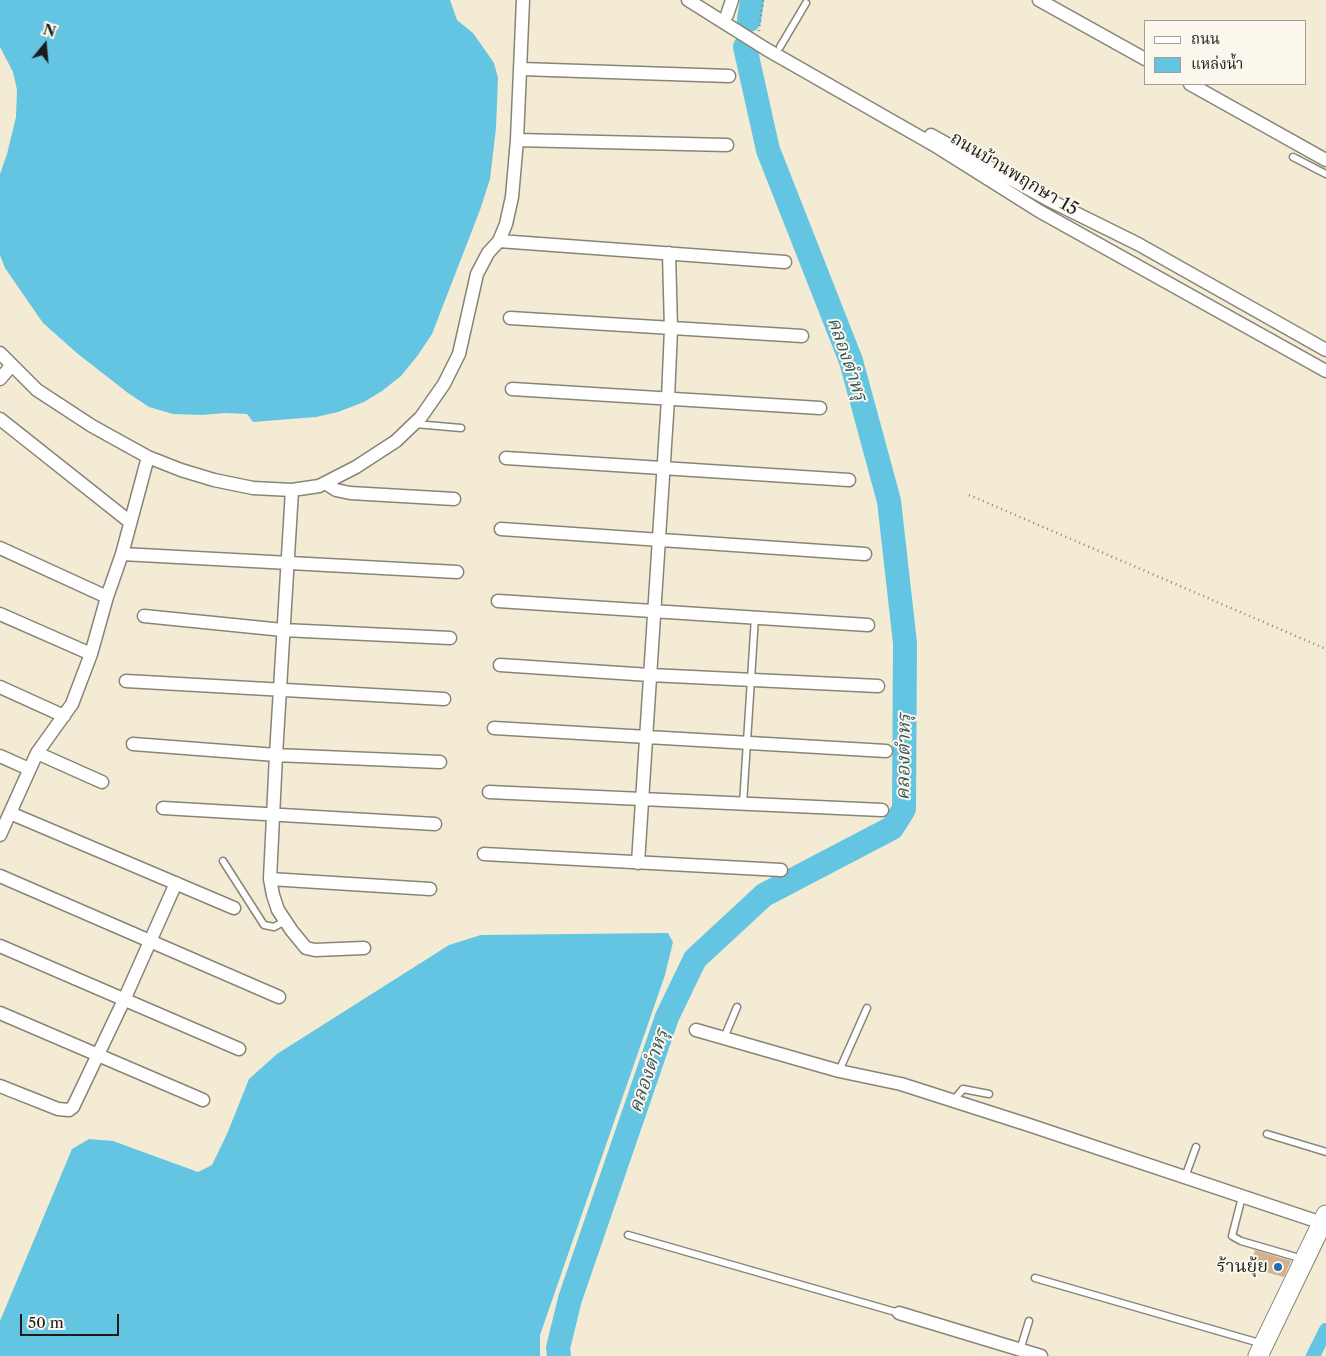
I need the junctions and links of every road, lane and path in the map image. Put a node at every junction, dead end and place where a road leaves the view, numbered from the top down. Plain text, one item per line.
1 (524, 0) edge
2 (688, 0) edge
3 (703, 0) edge
4 (732, 0) edge
5 (763, 0) edge
6 (1039, 0) edge
7 (806, 3) dead end
8 (727, 15) junction
9 (758, 34) junction
10 (780, 47) junction
11 (1144, 58) edge
12 (521, 68) junction
13 (730, 76) dead end
14 (1192, 85) edge
15 (517, 140) junction
16 (727, 145) dead end
17 (1293, 157) dead end
18 (1326, 160) edge
19 (1326, 174) edge
20 (1047, 199) junction
21 (1039, 211) junction
22 (499, 241) junction
23 (669, 253) junction
24 (785, 262) dead end
25 (510, 318) dead end
26 (670, 329) junction
27 (802, 336) dead end
28 (1326, 350) edge
29 (0, 353) edge
30 (11, 366) junction
31 (1326, 371) edge
32 (0, 379) edge
33 (512, 389) dead end
34 (668, 399) junction
35 (820, 408) dead end
36 (0, 419) edge
37 (414, 424) junction
38 (460, 428) dead end
39 (148, 457) junction
40 (506, 458) dead end
41 (663, 468) junction
42 (848, 480) dead end
43 (326, 483) junction
44 (292, 490) junction
45 (969, 495) dead end
46 (454, 499) dead end
47 (130, 522) junction
48 (501, 529) dead end
49 (659, 539) junction
50 (0, 548) edge
51 (122, 554) junction
52 (865, 554) dead end
53 (289, 564) junction
54 (457, 572) dead end
55 (107, 597) junction
56 (498, 601) dead end
57 (654, 610) junction
58 (0, 614) edge
59 (144, 616) dead end
60 (755, 617) junction
61 (868, 625) dead end
62 (283, 630) junction
63 (450, 638) dead end
64 (1326, 649) edge
65 (91, 654) junction
66 (500, 664) dead end
67 (650, 675) junction
68 (751, 680) junction
69 (126, 681) dead end
70 (878, 686) dead end
71 (0, 687) edge
72 (279, 689) junction
73 (444, 699) dead end
74 (64, 716) junction
75 (494, 728) dead end
76 (646, 738) junction
77 (747, 743) junction
78 (133, 744) dead end
79 (886, 751) dead end
80 (37, 753) junction
81 (276, 754) junction
82 (0, 756) edge
83 (440, 762) dead end
84 (29, 769) junction
85 (102, 782) dead end
86 (489, 792) dead end
87 (642, 800) junction
88 (743, 804) junction
89 (163, 808) dead end
90 (882, 810) dead end
91 (274, 815) junction
92 (4, 824) edge
93 (435, 824) dead end
94 (484, 854) dead end
95 (223, 861) dead end
96 (638, 863) junction
97 (781, 870) dead end
98 (0, 876) edge
99 (270, 879) junction
100 (176, 883) junction
101 (430, 890) dead end
102 (234, 908) dead end
103 (285, 921) junction
104 (151, 941) junction
105 (0, 946) edge
106 (364, 948) dead end
107 (279, 997) dead end
108 (124, 1000) junction
109 (736, 1007) dead end
110 (867, 1008) dead end
111 (0, 1013) edge
112 (696, 1030) dead end
113 (724, 1038) junction
114 (239, 1049) dead end
115 (98, 1055) junction
116 (839, 1071) junction
117 (0, 1086) edge
118 (988, 1094) dead end
119 (203, 1100) dead end
120 (953, 1101) junction
121 (1267, 1134) dead end
122 (1196, 1146) dead end
123 (1326, 1152) edge
124 (1184, 1177) junction
125 (1242, 1196) junction
126 (1324, 1219) edge
127 (628, 1235) dead end
128 (1305, 1260) junction
129 (1035, 1278) dead end
130 (899, 1313) joint
131 (1029, 1321) dead end
132 (1020, 1350) junction
133 (1261, 1350) edge
134 (1042, 1356) edge

1 - 12 street
2 - 21 street, ถนนบ้านพฤกษา 15
3 - 8 street, ถนนบ้านพฤกษา 15
4 - 8 street
5 - 9 path
6 - 11 street
7 - 10 lane
8 - 9 street, ถนนบ้านพฤกษา 15
9 - 10 street, ถนนบ้านพฤกษา 15
10 - 20 street, ถนนบ้านพฤกษา 15
12 - 13 street
12 - 15 street
14 - 18 street
15 - 16 street
15 - 22 street
17 - 19 lane
20 - 21 street
20 - 28 street, ถนนบ้านพฤกษา 15
21 - 31 street, ถนนบ้านพฤกษา 15
22 - 23 street
22 - 37 street
23 - 24 street
23 - 26 street
25 - 26 street
26 - 27 street
26 - 34 street
29 - 30 street
30 - 32 street
30 - 39 street
33 - 34 street
34 - 35 street
34 - 41 street
36 - 47 street
37 - 38 lane
37 - 43 street
39 - 44 street
39 - 47 street
40 - 41 street
41 - 42 street
41 - 49 street
43 - 44 street
43 - 46 street
44 - 53 street
45 - 64 path
47 - 51 street
48 - 49 street
49 - 52 street
49 - 57 street
50 - 55 street
51 - 53 street
51 - 55 street
53 - 54 street
53 - 62 street
55 - 65 street
56 - 57 street
57 - 60 street
57 - 67 street
58 - 65 street
59 - 62 street
60 - 61 street
60 - 68 lane
62 - 63 street
62 - 72 street
65 - 74 street
66 - 67 street
67 - 68 street
67 - 76 street
68 - 70 street
68 - 77 lane
69 - 72 street
71 - 74 street
72 - 73 street
72 - 81 street
74 - 80 street
75 - 76 street
76 - 77 street
76 - 87 street
77 - 79 street
77 - 88 lane
78 - 81 street
80 - 84 street
80 - 85 street
81 - 83 street
81 - 91 street
82 - 84 street
84 - 92 street
86 - 87 street
87 - 88 street
87 - 96 street
88 - 90 street
89 - 91 street
91 - 93 street
91 - 99 street
92 - 100 street
94 - 96 street
95 - 103 lane
96 - 97 street
98 - 104 street
99 - 101 street
99 - 103 street
100 - 102 street
100 - 104 street
103 - 106 street
104 - 107 street
104 - 108 street
105 - 108 street
108 - 114 street
108 - 115 street
109 - 113 lane
110 - 116 lane
111 - 115 street
112 - 113 street
113 - 116 street
115 - 117 street
115 - 119 street
116 - 120 street
118 - 120 lane
120 - 124 street
121 - 123 lane
122 - 124 lane
124 - 125 street
125 - 126 street
125 - 128 lane
126 - 128 main road
127 - 130 lane
128 - 133 main road
129 - 133 lane
130 - 132 street
131 - 132 lane
132 - 134 street

